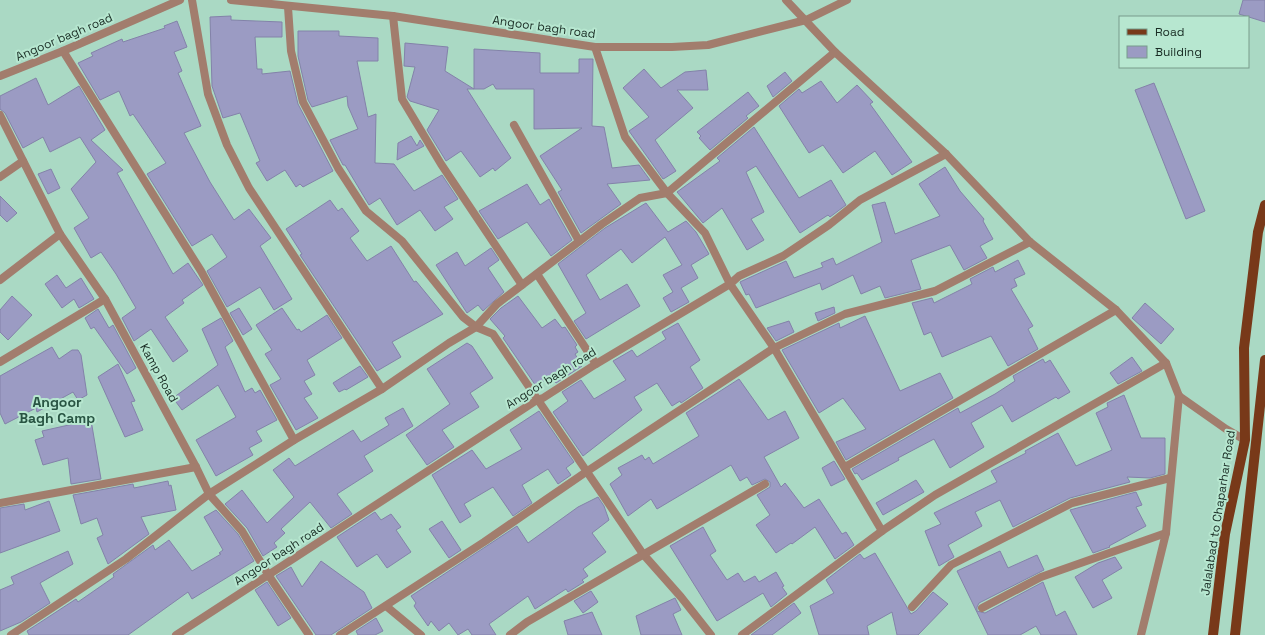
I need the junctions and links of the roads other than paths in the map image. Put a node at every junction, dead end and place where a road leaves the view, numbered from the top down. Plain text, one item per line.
1 (180, 0) edge
2 (192, 0) edge
3 (231, 0) edge
4 (786, 0) edge
5 (847, 0) edge
6 (288, 7) junction
7 (393, 16) junction
8 (806, 20) junction
9 (595, 47) junction
10 (64, 51) junction
11 (835, 52) junction
12 (0, 76) edge
13 (0, 114) edge
14 (514, 124) dead end
15 (946, 154) junction
16 (23, 161) junction
17 (0, 177) edge
18 (668, 193) junction
19 (1265, 206) edge
20 (60, 234) junction
21 (579, 241) junction
22 (1030, 242) junction
23 (537, 274) junction
24 (0, 280) edge
25 (730, 284) junction
26 (522, 285) junction
27 (105, 299) junction
28 (1116, 310) junction
29 (476, 327) junction
30 (774, 348) junction
31 (1265, 360) edge
32 (0, 362) edge
33 (1166, 363) junction
34 (596, 364) junction
35 (382, 389) junction
36 (1179, 396) junction
37 (537, 400) junction
38 (294, 440) junction
39 (1245, 440) junction
40 (196, 467) junction
41 (846, 467) junction
42 (586, 472) junction
43 (1170, 478) junction
44 (765, 484) dead end
45 (209, 494) junction
46 (0, 503) edge
47 (882, 531) junction
48 (1166, 533) junction
49 (643, 554) junction
50 (269, 576) junction
51 (386, 606) junction
52 (912, 607) dead end
53 (982, 608) dead end
54 (11, 635) edge
55 (176, 635) edge
56 (309, 635) edge
57 (340, 635) edge
58 (421, 635) edge
59 (510, 635) edge
60 (711, 635) edge
61 (742, 635) edge
62 (1141, 635) edge
63 (1213, 635) edge
64 (1235, 635) edge

1 - 10 street, Angoor bagh road
2 - 35 street
3 - 6 street, Angoor bagh road
4 - 8 street
5 - 8 street, Angoor bagh road
6 - 7 street, Angoor bagh road
6 - 29 street
7 - 9 street, Angoor bagh road
7 - 26 street
8 - 9 street, Angoor bagh road
8 - 11 street
9 - 18 street
10 - 12 street, Angoor bagh road
10 - 38 street
11 - 15 street
11 - 18 street
13 - 16 street, Kamp Road
14 - 21 street
15 - 22 street
15 - 25 street, Angoor bagh road
16 - 17 street
16 - 20 street, Kamp Road
18 - 21 street
18 - 25 street
19 - 39 main road, Jalalabad to Chaparhar Road
20 - 24 street
20 - 27 street, Kamp Road
21 - 23 street
22 - 28 street
22 - 30 street
23 - 26 street
23 - 34 street
25 - 30 street
25 - 34 street, Angoor bagh road
26 - 29 street
27 - 32 street
27 - 40 street, Kamp Road
28 - 33 street
28 - 41 street
29 - 35 street
29 - 37 street
30 - 41 street
30 - 42 street
31 - 64 main road
33 - 36 street
33 - 47 street
34 - 37 street, Angoor bagh road
35 - 38 street
36 - 39 street
36 - 43 street
37 - 42 street
37 - 50 street, Angoor bagh road
38 - 45 street
39 - 63 main road, Jalalabad to Chaparhar Road
40 - 45 street, Kamp Road
40 - 46 street
41 - 47 street
42 - 49 street
42 - 51 street
43 - 48 street
43 - 52 street
44 - 49 street
45 - 50 street, Kamp Road
45 - 54 street
47 - 61 street
48 - 53 street
48 - 62 street
49 - 59 street
49 - 60 street
50 - 55 street, Angoor bagh road
50 - 56 street, Kamp Road
51 - 57 street
51 - 58 street

